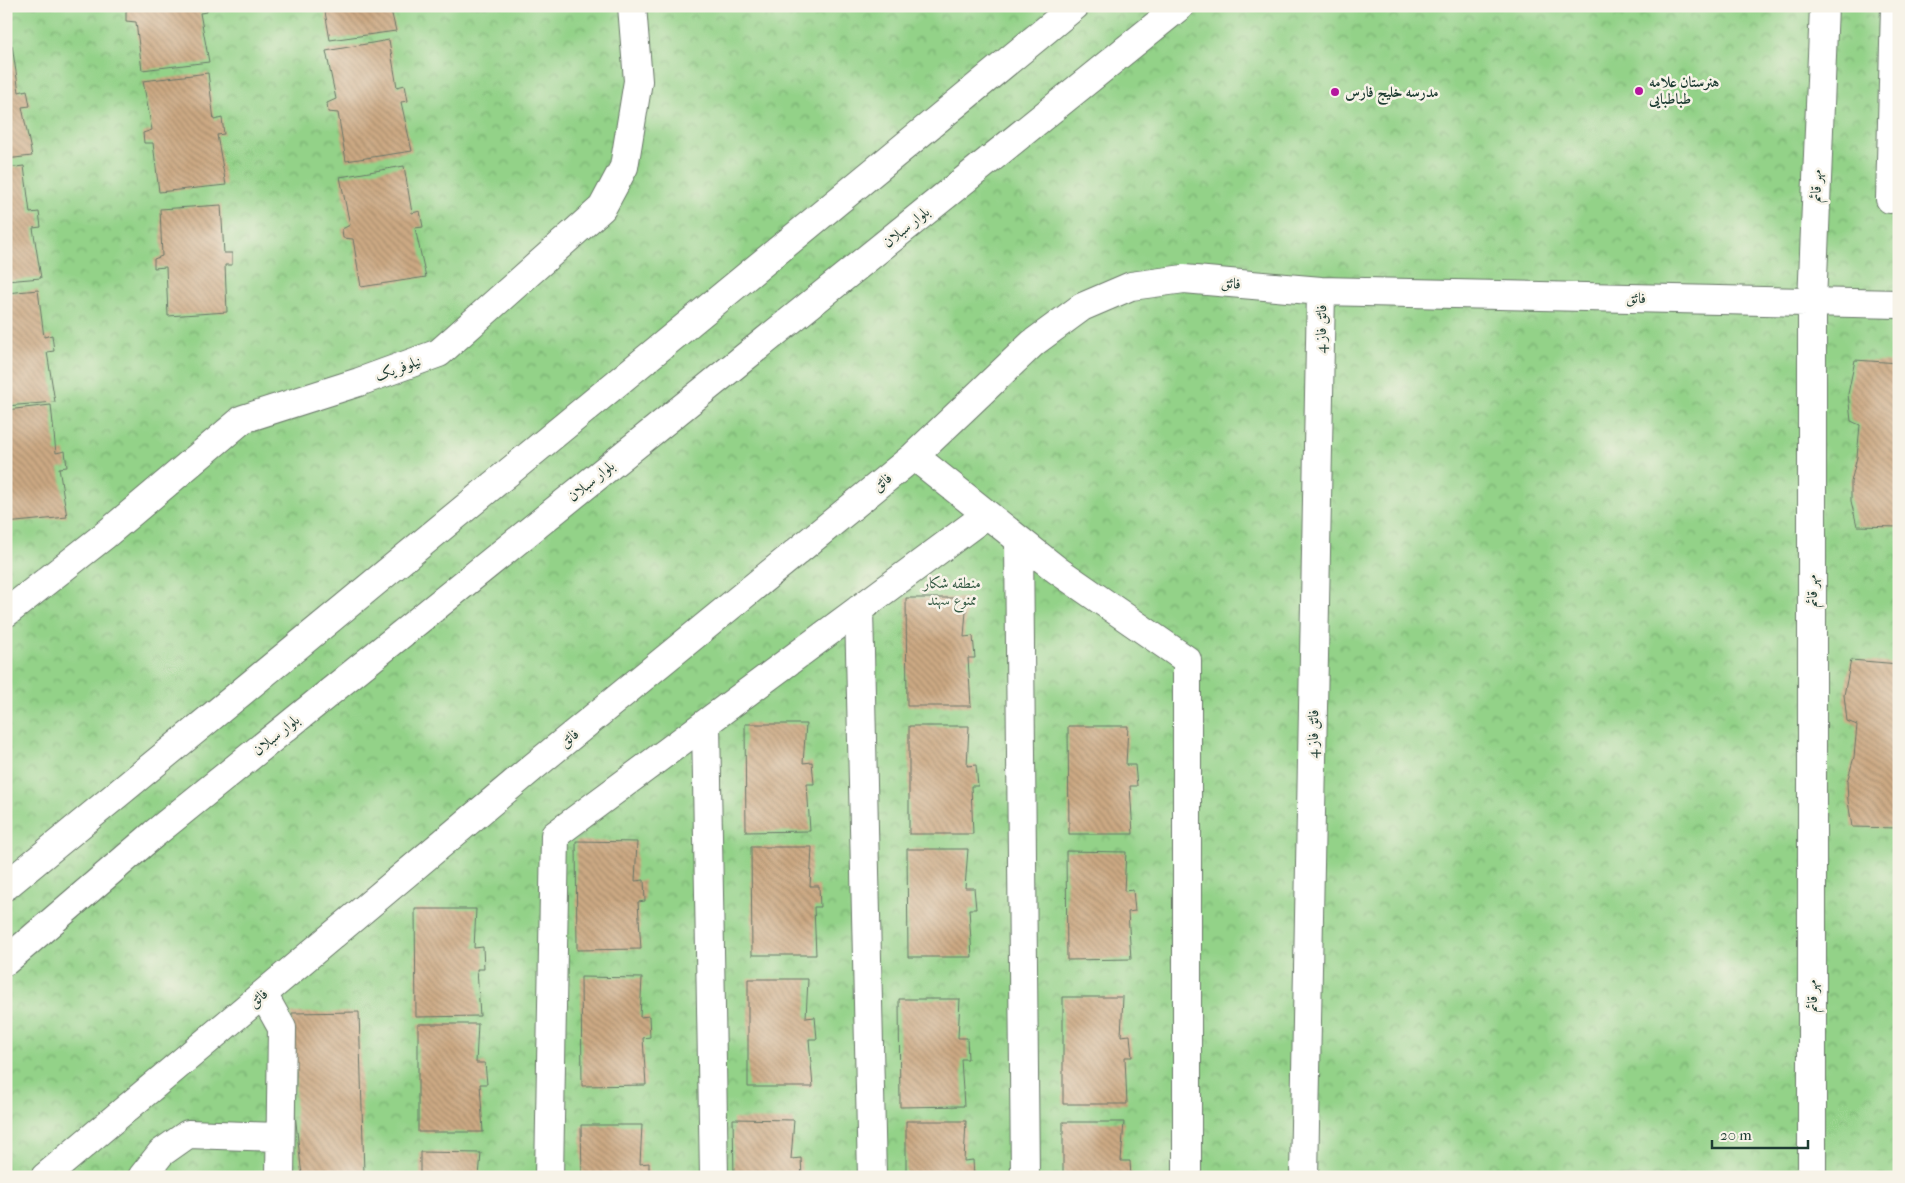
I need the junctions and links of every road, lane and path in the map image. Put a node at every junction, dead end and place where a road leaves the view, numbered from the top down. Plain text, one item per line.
1 (632, 6) edge
2 (1075, 6) edge
3 (1180, 6) edge
4 (1824, 6) edge
5 (1894, 6) edge
6 (1890, 199) dead end
7 (1321, 291) junction
8 (1812, 303) junction
9 (1899, 304) edge
10 (914, 456) junction
11 (986, 515) junction
12 (1019, 541) junction
13 (859, 609) junction
14 (6, 613) edge
15 (706, 724) junction
16 (6, 886) edge
17 (6, 961) edge
18 (263, 994) junction
19 (279, 1137) junction
20 (45, 1177) edge
21 (142, 1177) edge
22 (280, 1177) edge
23 (549, 1177) edge
24 (714, 1177) edge
25 (872, 1177) edge
26 (1025, 1177) edge
27 (1187, 1177) edge
28 (1304, 1177) edge
29 (1812, 1177) edge

1 - 14 street, نیلوفر یک
2 - 16 street
3 - 17 street, بلوار سبلان
4 - 8 street, مهر قائم
5 - 6 street
7 - 8 street, فائق
7 - 10 street, فائق
7 - 28 street, فائق فاز 4
8 - 9 street, فائق
8 - 29 street, مهر قائم
10 - 11 street
10 - 18 street, فائق
11 - 12 street
11 - 13 street
12 - 26 street
12 - 27 street
13 - 15 street
13 - 25 street
15 - 23 street
15 - 24 street
18 - 19 street
18 - 20 street, فائق
19 - 21 street
19 - 22 street

